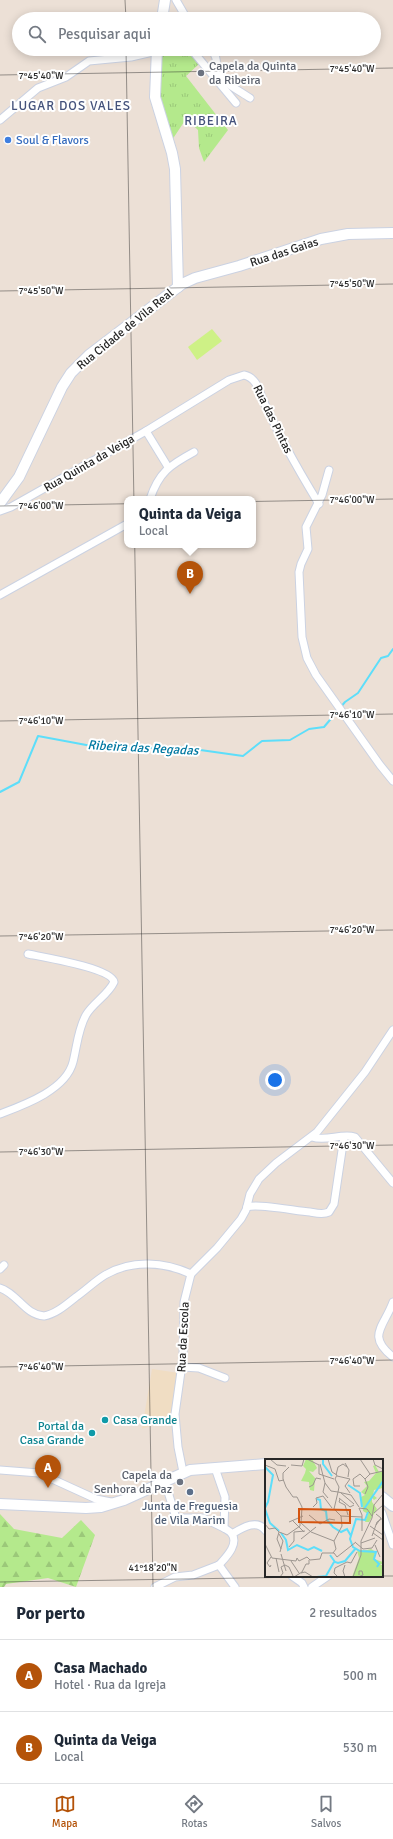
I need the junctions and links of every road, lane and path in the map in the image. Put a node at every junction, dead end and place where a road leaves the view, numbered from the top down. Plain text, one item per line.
1 (165, 0) edge
2 (176, 0) edge
3 (163, 12) edge
4 (183, 12) edge
5 (135, 56) edge
6 (157, 56) edge
7 (197, 56) edge
8 (215, 56) edge
9 (250, 98) dead end
10 (236, 103) dead end
11 (0, 120) edge
12 (393, 233) edge
13 (178, 287) junction
14 (146, 431) junction
15 (194, 452) dead end
16 (168, 467) junction
17 (329, 470) dead end
18 (151, 496) edge
19 (1, 502) edge
20 (319, 504) junction
21 (11, 508) junction
22 (0, 511) edge
23 (124, 526) edge
24 (0, 595) edge
25 (393, 781) edge
26 (28, 954) dead end
27 (393, 1030) edge
28 (0, 1114) edge
29 (312, 1136) junction
30 (344, 1136) junction
31 (393, 1183) edge
32 (247, 1207) junction
33 (191, 1274) junction
34 (0, 1288) edge
35 (393, 1302) edge
36 (393, 1357) edge
37 (182, 1367) junction
38 (225, 1378) dead end
39 (265, 1464) edge
40 (214, 1468) junction
41 (0, 1470) edge
42 (183, 1472) junction
43 (165, 1482) junction
44 (383, 1498) edge
45 (118, 1502) junction
46 (0, 1504) edge
47 (393, 1506) edge
48 (383, 1516) edge
49 (224, 1528) junction
50 (265, 1529) edge
51 (232, 1534) junction
52 (393, 1545) edge
53 (219, 1566) junction
54 (293, 1577) edge
55 (327, 1577) edge
56 (155, 1587) edge
57 (235, 1587) edge
58 (304, 1587) edge
59 (312, 1587) edge

1 - 3 street
2 - 4 street
5 - 11 street
6 - 13 street, Rua Cidade de Vila Real
7 - 10 street
8 - 9 street
12 - 13 street, Rua das Gaias
13 - 19 street, Rua Cidade de Vila Real
14 - 16 street
14 - 20 street, Rua das Pintas
14 - 21 street, Rua Quinta da Veiga
15 - 16 street
16 - 18 street
17 - 20 street
19 - 21 street
20 - 25 street
21 - 22 street, Rua Quinta da Veiga
23 - 24 street
26 - 28 street
27 - 29 street
29 - 30 street
29 - 32 street
30 - 31 street
30 - 32 street
32 - 33 street
33 - 34 street
33 - 37 street, Rua da Escola
35 - 36 street
37 - 38 street
37 - 42 street, Rua da Escola
39 - 40 street
40 - 42 street
40 - 49 street
41 - 45 street
42 - 43 street
43 - 45 street
43 - 49 street
44 - 47 street
45 - 46 street
48 - 52 street
49 - 51 street
50 - 51 street
51 - 53 street
53 - 56 street
53 - 57 street
54 - 58 street
55 - 59 street

